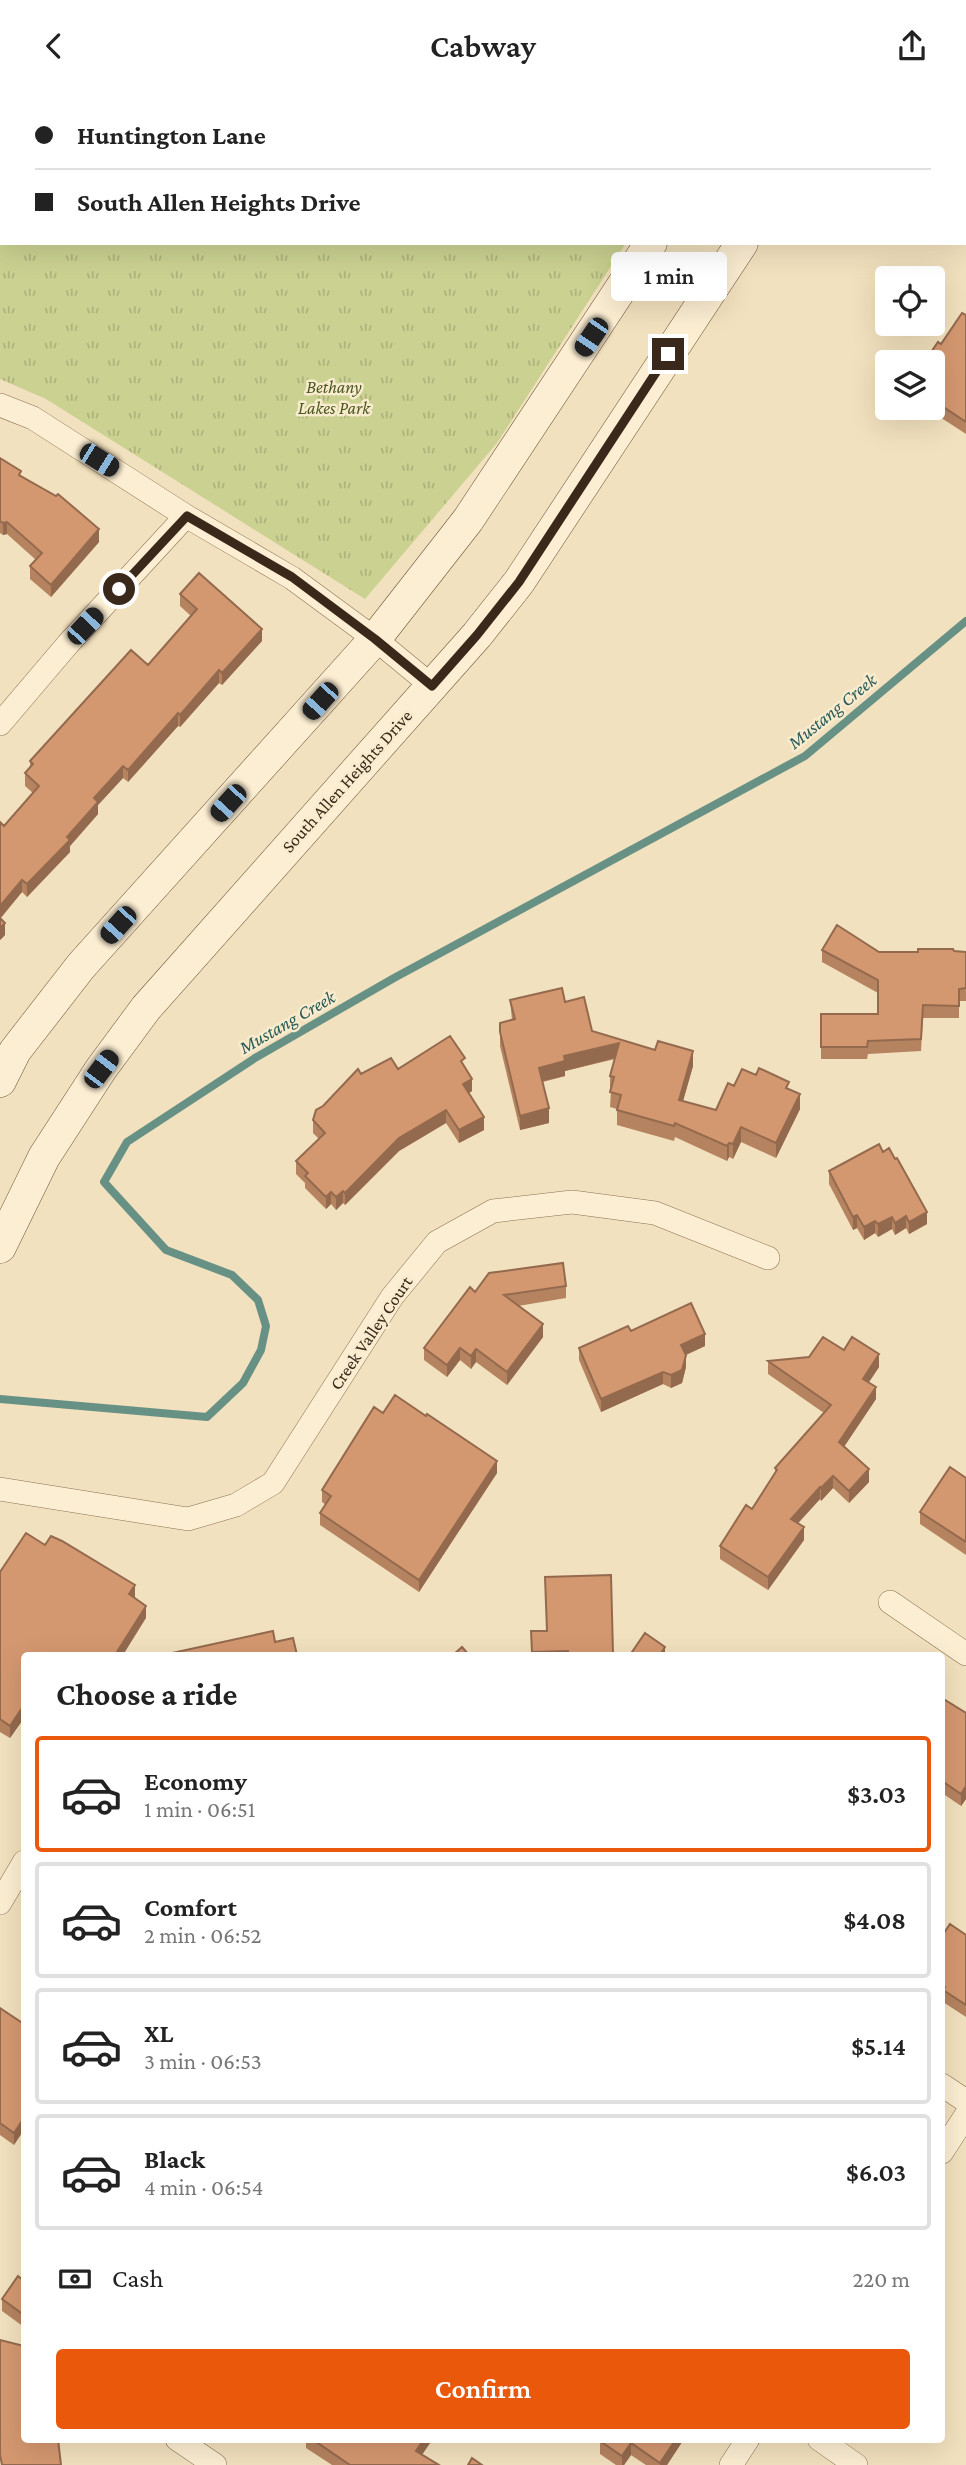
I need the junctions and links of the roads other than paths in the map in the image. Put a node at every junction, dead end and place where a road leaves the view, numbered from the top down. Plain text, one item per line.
1 (650, 245) edge
2 (742, 245) edge
3 (0, 405) edge
4 (187, 516) junction
5 (375, 639) junction
6 (432, 686) junction
7 (0, 724) edge
8 (0, 1081) edge
9 (0, 1247) edge
10 (768, 1258) dead end
11 (0, 1489) edge
12 (890, 1602) dead end
13 (966, 1654) edge
14 (21, 1867) edge
15 (0, 1903) edge
16 (945, 2087) edge
17 (966, 2102) edge
18 (966, 2115) edge
19 (945, 2147) edge
20 (183, 2443) edge
21 (745, 2443) edge
22 (825, 2443) edge
23 (215, 2465) edge
24 (731, 2465) edge
25 (856, 2465) edge

1 - 5 main road
2 - 6 main road, South Allen Heights Drive
3 - 4 street
4 - 5 street
4 - 7 street
5 - 6 street
5 - 8 main road
6 - 9 main road, South Allen Heights Drive
10 - 11 street, Creek Valley Court
12 - 13 street
14 - 15 street
16 - 17 street
18 - 19 street
20 - 23 street
21 - 24 street
22 - 25 street

